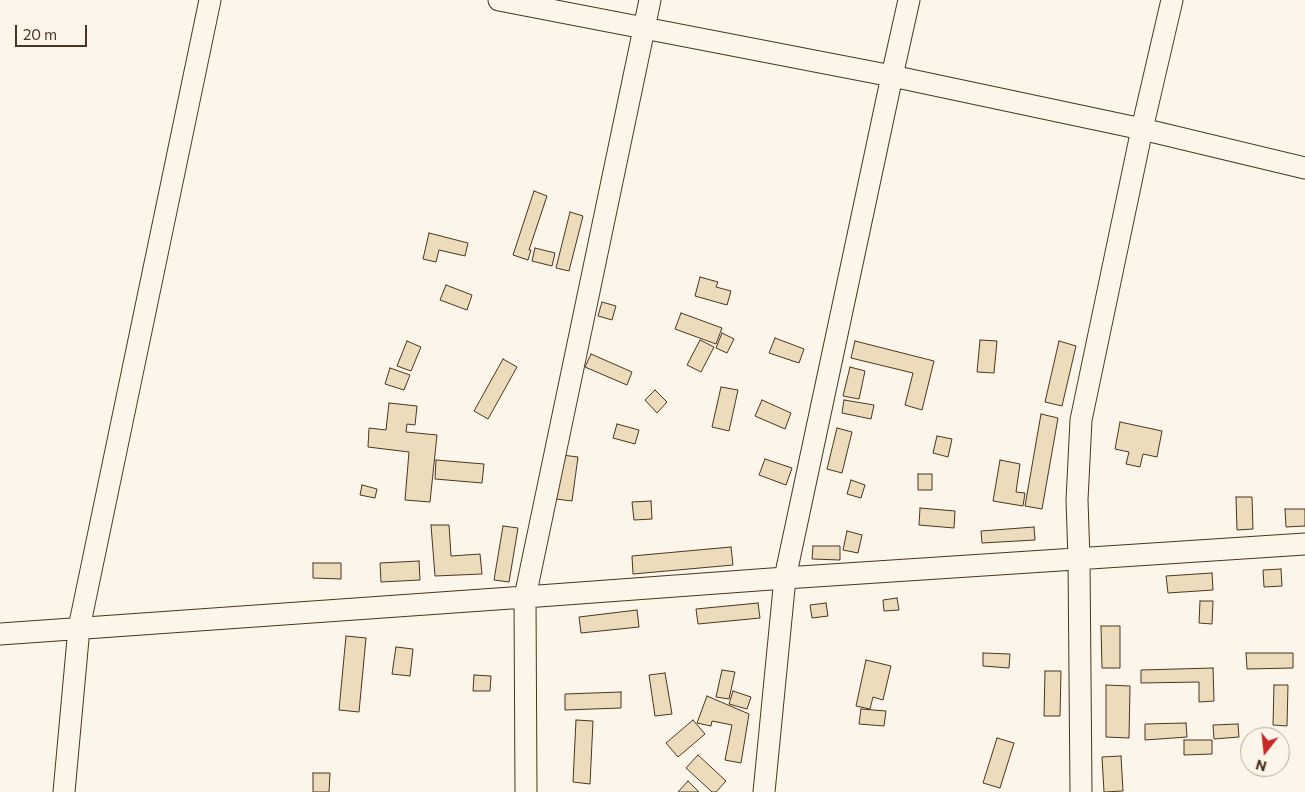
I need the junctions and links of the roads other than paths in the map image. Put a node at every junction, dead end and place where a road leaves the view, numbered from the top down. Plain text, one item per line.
1 (210, 0) edge
2 (499, 0) edge
3 (650, 0) edge
4 (909, 0) edge
5 (1172, 0) edge
6 (643, 28) junction
7 (892, 76) junction
8 (1142, 129) junction
9 (1305, 168) edge
10 (1305, 544) edge
11 (1079, 559) junction
12 (785, 578) junction
13 (525, 598) junction
14 (79, 628) junction
15 (0, 634) edge
16 (64, 792) edge
17 (526, 792) edge
18 (764, 792) edge
19 (1081, 792) edge

1 - 14 street
2 - 6 street
3 - 6 street
4 - 7 street
5 - 8 street
6 - 7 street
6 - 13 street
7 - 8 street
7 - 12 street
8 - 9 street
8 - 11 street
10 - 11 street
11 - 12 street
11 - 19 street
12 - 13 street
12 - 18 street
13 - 14 street
13 - 17 street
14 - 15 street
14 - 16 street

